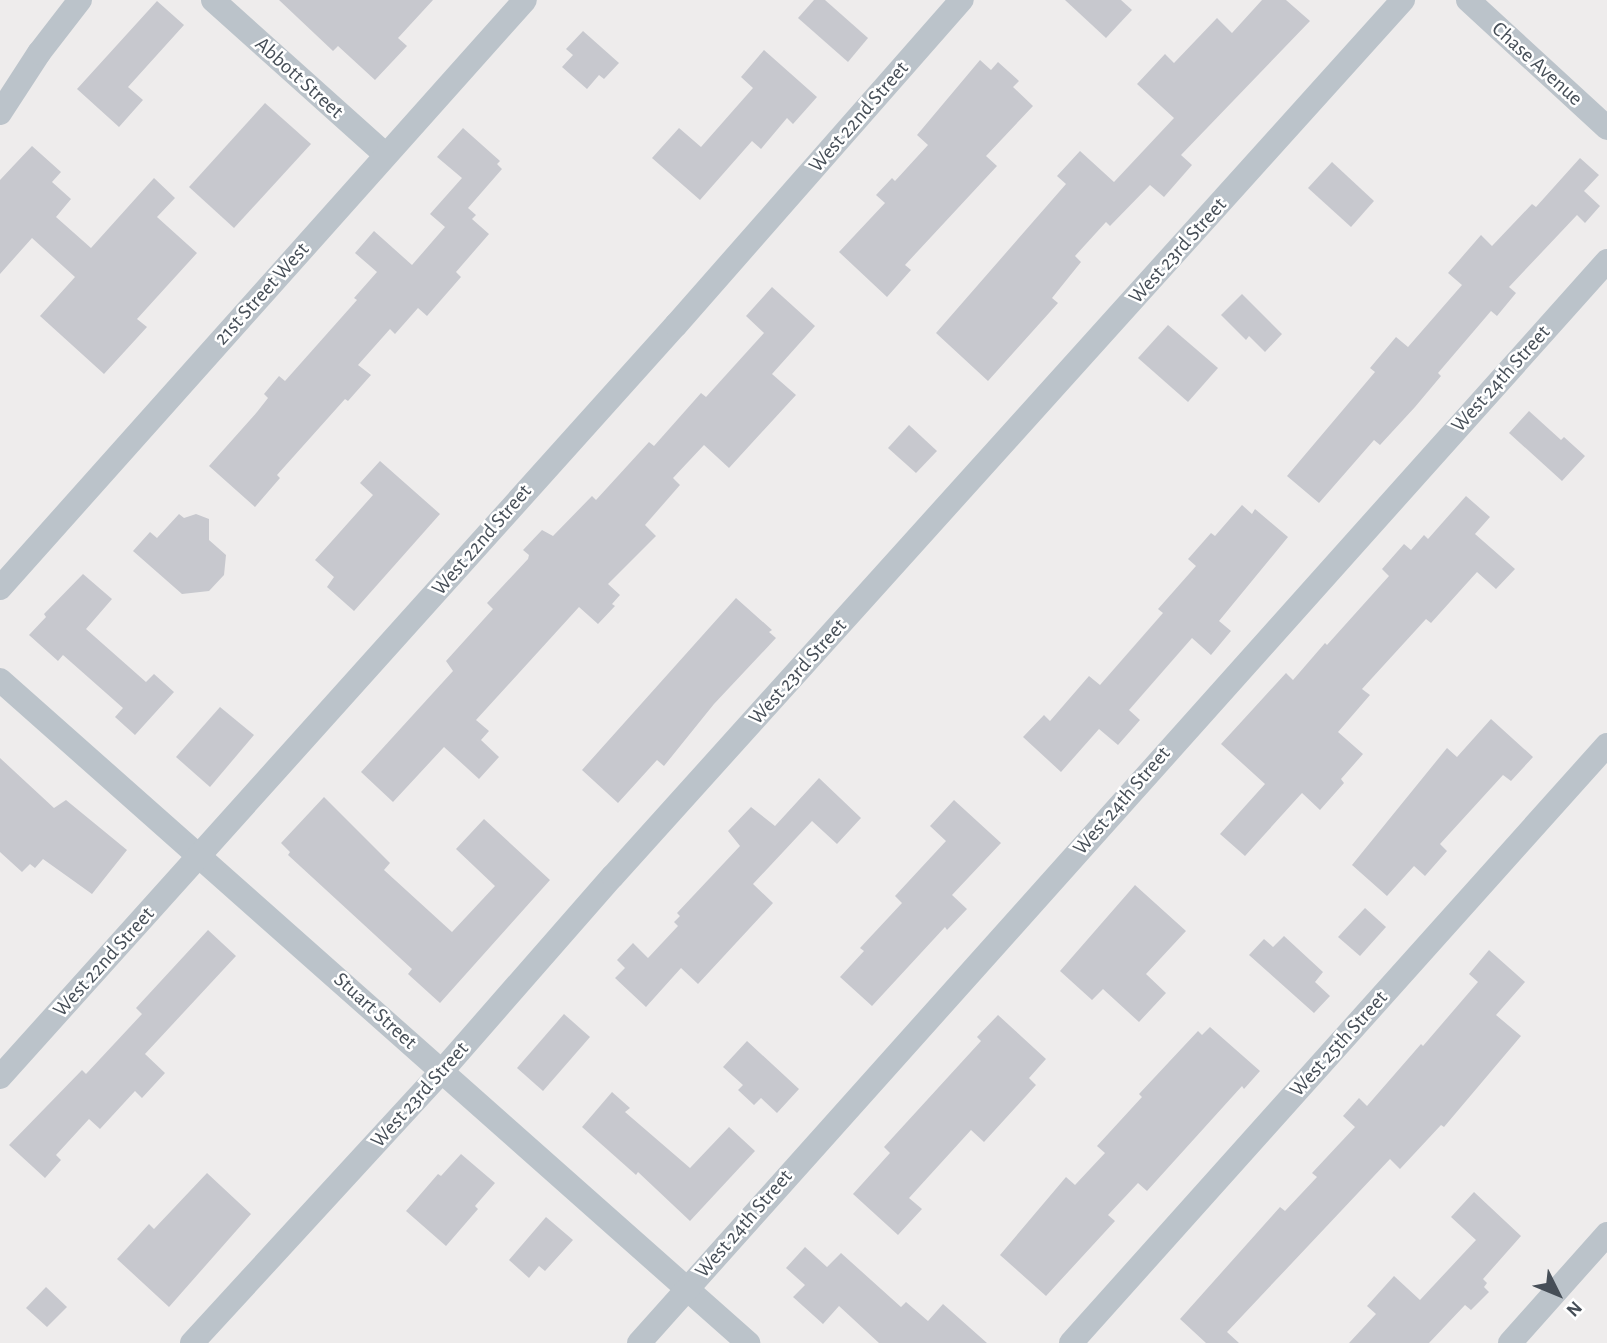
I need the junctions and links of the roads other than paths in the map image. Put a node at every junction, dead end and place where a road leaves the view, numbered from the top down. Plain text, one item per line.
1 (80, 0) edge
2 (213, 0) edge
3 (525, 0) edge
4 (962, 0) edge
5 (1403, 0) edge
6 (1468, 0) edge
7 (0, 113) edge
8 (1607, 128) edge
9 (386, 155) junction
10 (1607, 261) edge
11 (0, 588) edge
12 (0, 680) edge
13 (1607, 745) edge
14 (200, 856) junction
15 (442, 1072) junction
16 (0, 1077) edge
17 (1607, 1234) edge
18 (688, 1289) junction
19 (192, 1343) edge
20 (639, 1343) edge
21 (748, 1343) edge
22 (1071, 1343) edge
23 (1510, 1343) edge

1 - 7 street
2 - 9 street, Abbott Street
3 - 9 street, 21st Street West
4 - 14 street, West 22nd Street
5 - 15 street, West 23rd Street
6 - 8 street, Chase Avenue
9 - 11 street, 21st Street West
10 - 18 street, West 24th Street
12 - 14 street, Stuart Street
13 - 22 street, West 25th Street
14 - 15 street, Stuart Street
14 - 16 street, West 22nd Street
15 - 18 street, Stuart Street
15 - 19 street, West 23rd Street
17 - 23 street
18 - 20 street, West 24th Street
18 - 21 street, Stuart Street

